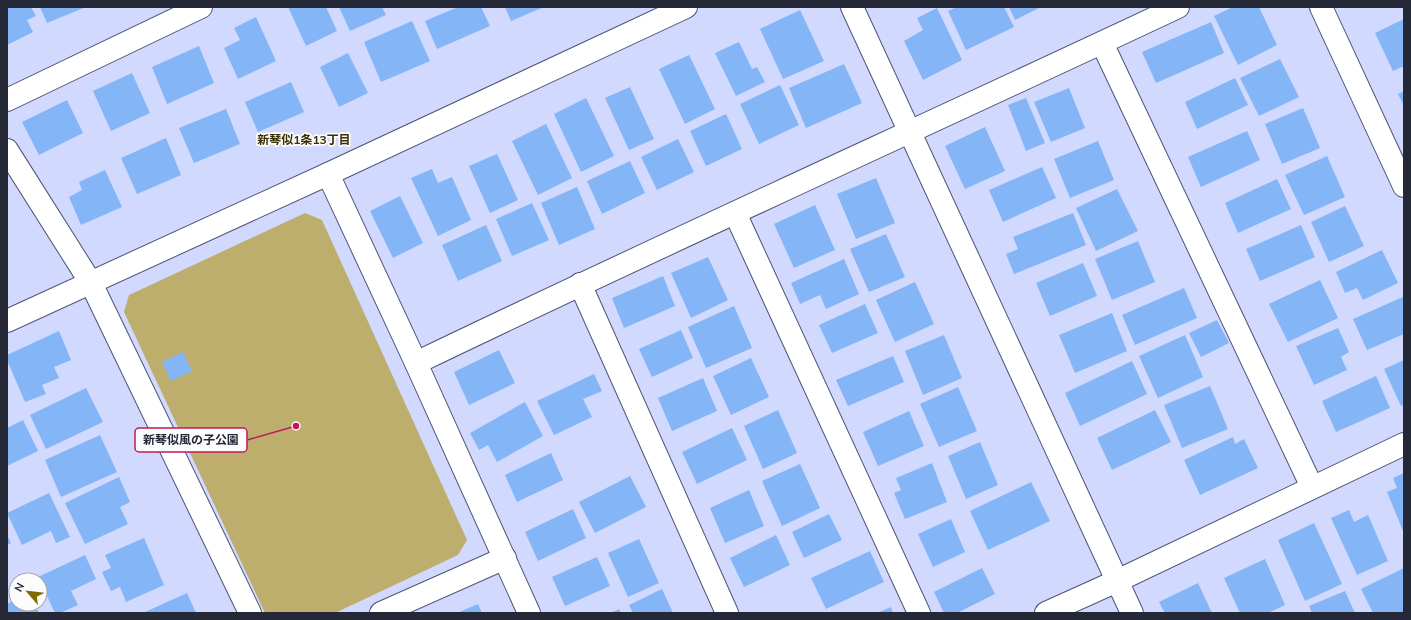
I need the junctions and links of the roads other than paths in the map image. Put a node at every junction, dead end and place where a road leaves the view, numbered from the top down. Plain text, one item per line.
1 (201, 7) edge
2 (686, 7) edge
3 (852, 7) edge
4 (1178, 7) edge
5 (1321, 7) edge
6 (167, 14) edge
7 (1102, 43) junction
8 (7, 100) edge
9 (910, 133) junction
10 (7, 150) edge
11 (328, 174) junction
12 (1404, 186) edge
13 (734, 213) junction
14 (91, 283) junction
15 (580, 284) junction
16 (7, 321) edge
17 (416, 363) junction
18 (1404, 444) edge
19 (1312, 487) junction
20 (505, 558) junction
21 (1117, 581) junction
22 (250, 613) edge
23 (381, 613) edge
24 (529, 613) edge
25 (727, 613) edge
26 (919, 613) edge
27 (1046, 613) edge
28 (1132, 613) edge

1 - 6 street
2 - 11 street
3 - 9 street
4 - 7 street
5 - 12 street
6 - 8 street
7 - 9 street
7 - 19 street
9 - 13 street
9 - 21 street
10 - 14 street
11 - 14 street
11 - 17 street
13 - 15 street
13 - 26 street
14 - 16 street
14 - 22 street
15 - 17 street
15 - 25 street
17 - 20 street
18 - 19 street
19 - 21 street
20 - 23 street
20 - 24 street
21 - 27 street
21 - 28 street

